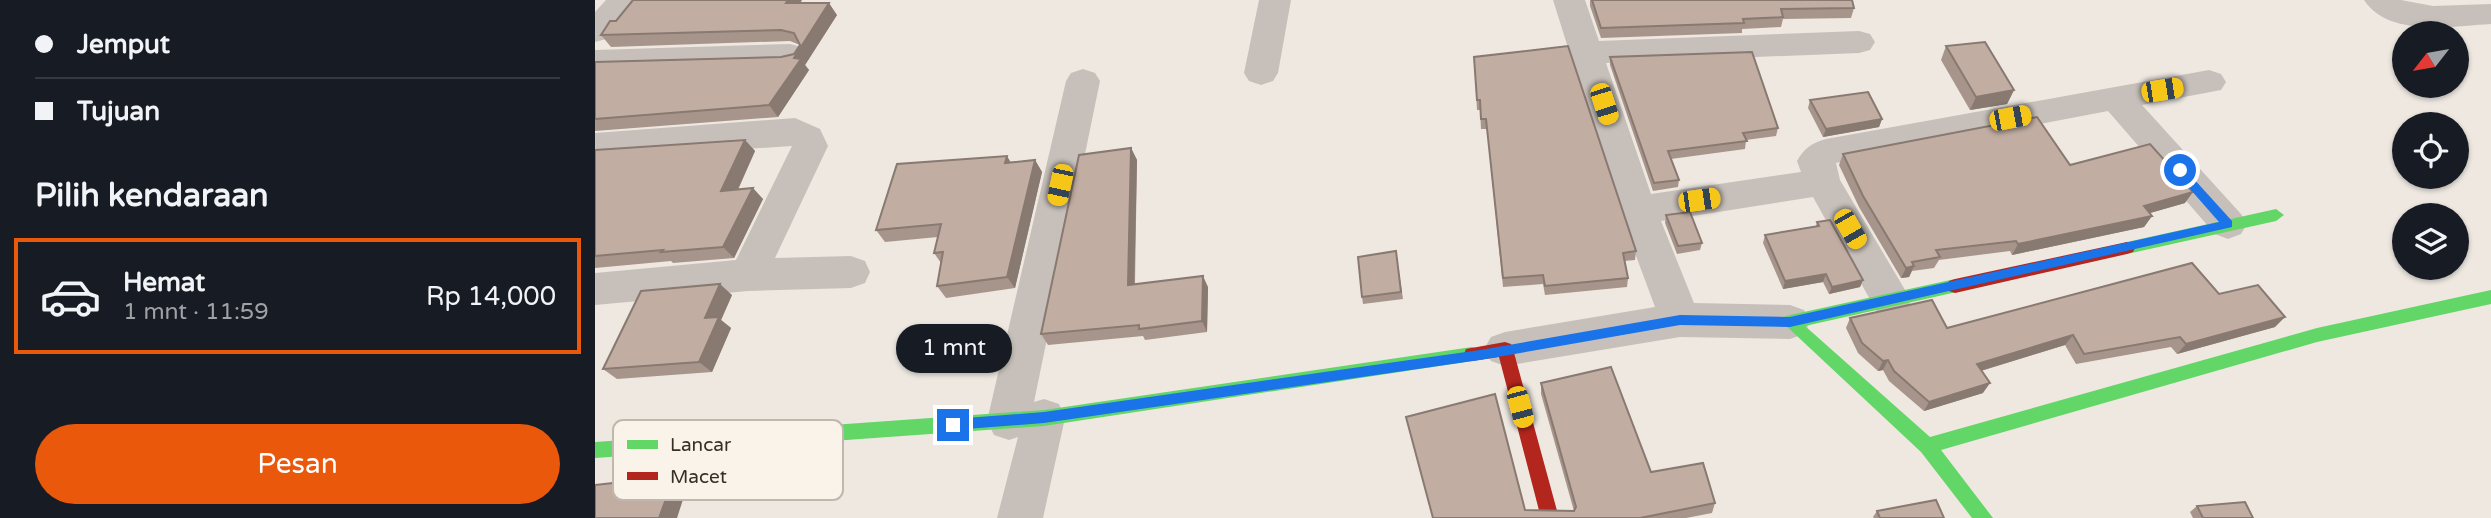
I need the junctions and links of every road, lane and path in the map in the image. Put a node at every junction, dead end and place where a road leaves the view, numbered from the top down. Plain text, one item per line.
1 (624, 0) edge
2 (1275, 0) edge
3 (1569, 0) edge
4 (2380, 0) edge
5 (2491, 14) edge
6 (595, 31) edge
7 (1859, 42) dead end
8 (1589, 53) junction
9 (790, 55) edge
10 (595, 61) edge
11 (1261, 73) dead end
12 (1083, 80) dead end
13 (2209, 82) dead end
14 (2116, 98) junction
15 (595, 146) edge
16 (1823, 181) junction
17 (1638, 210) junction
18 (2276, 215) dead end
19 (2228, 224) junction
20 (851, 272) dead end
21 (748, 275) junction
22 (595, 289) edge
23 (2491, 297) edge
24 (1891, 300) junction
25 (1680, 320) junction
26 (1790, 322) junction
27 (1505, 349) junction
28 (1026, 419) junction
29 (843, 432) edge
30 (1927, 446) junction
31 (613, 449) edge
32 (595, 450) edge
33 (1020, 518) edge
34 (1550, 518) edge
35 (1984, 518) edge

1 - 6 street
2 - 11 street
3 - 8 street
4 - 5 street
7 - 8 street
8 - 17 street
9 - 10 street
12 - 28 street
13 - 14 street
14 - 16 street
14 - 19 street
15 - 21 street
16 - 17 street
16 - 24 street
17 - 25 street
18 - 19 street
19 - 24 street
20 - 21 street
21 - 22 street
23 - 30 street
24 - 26 street
25 - 26 street
25 - 27 street
26 - 30 street
27 - 28 street
27 - 34 street
28 - 29 street
28 - 33 street
30 - 35 street
31 - 32 street

